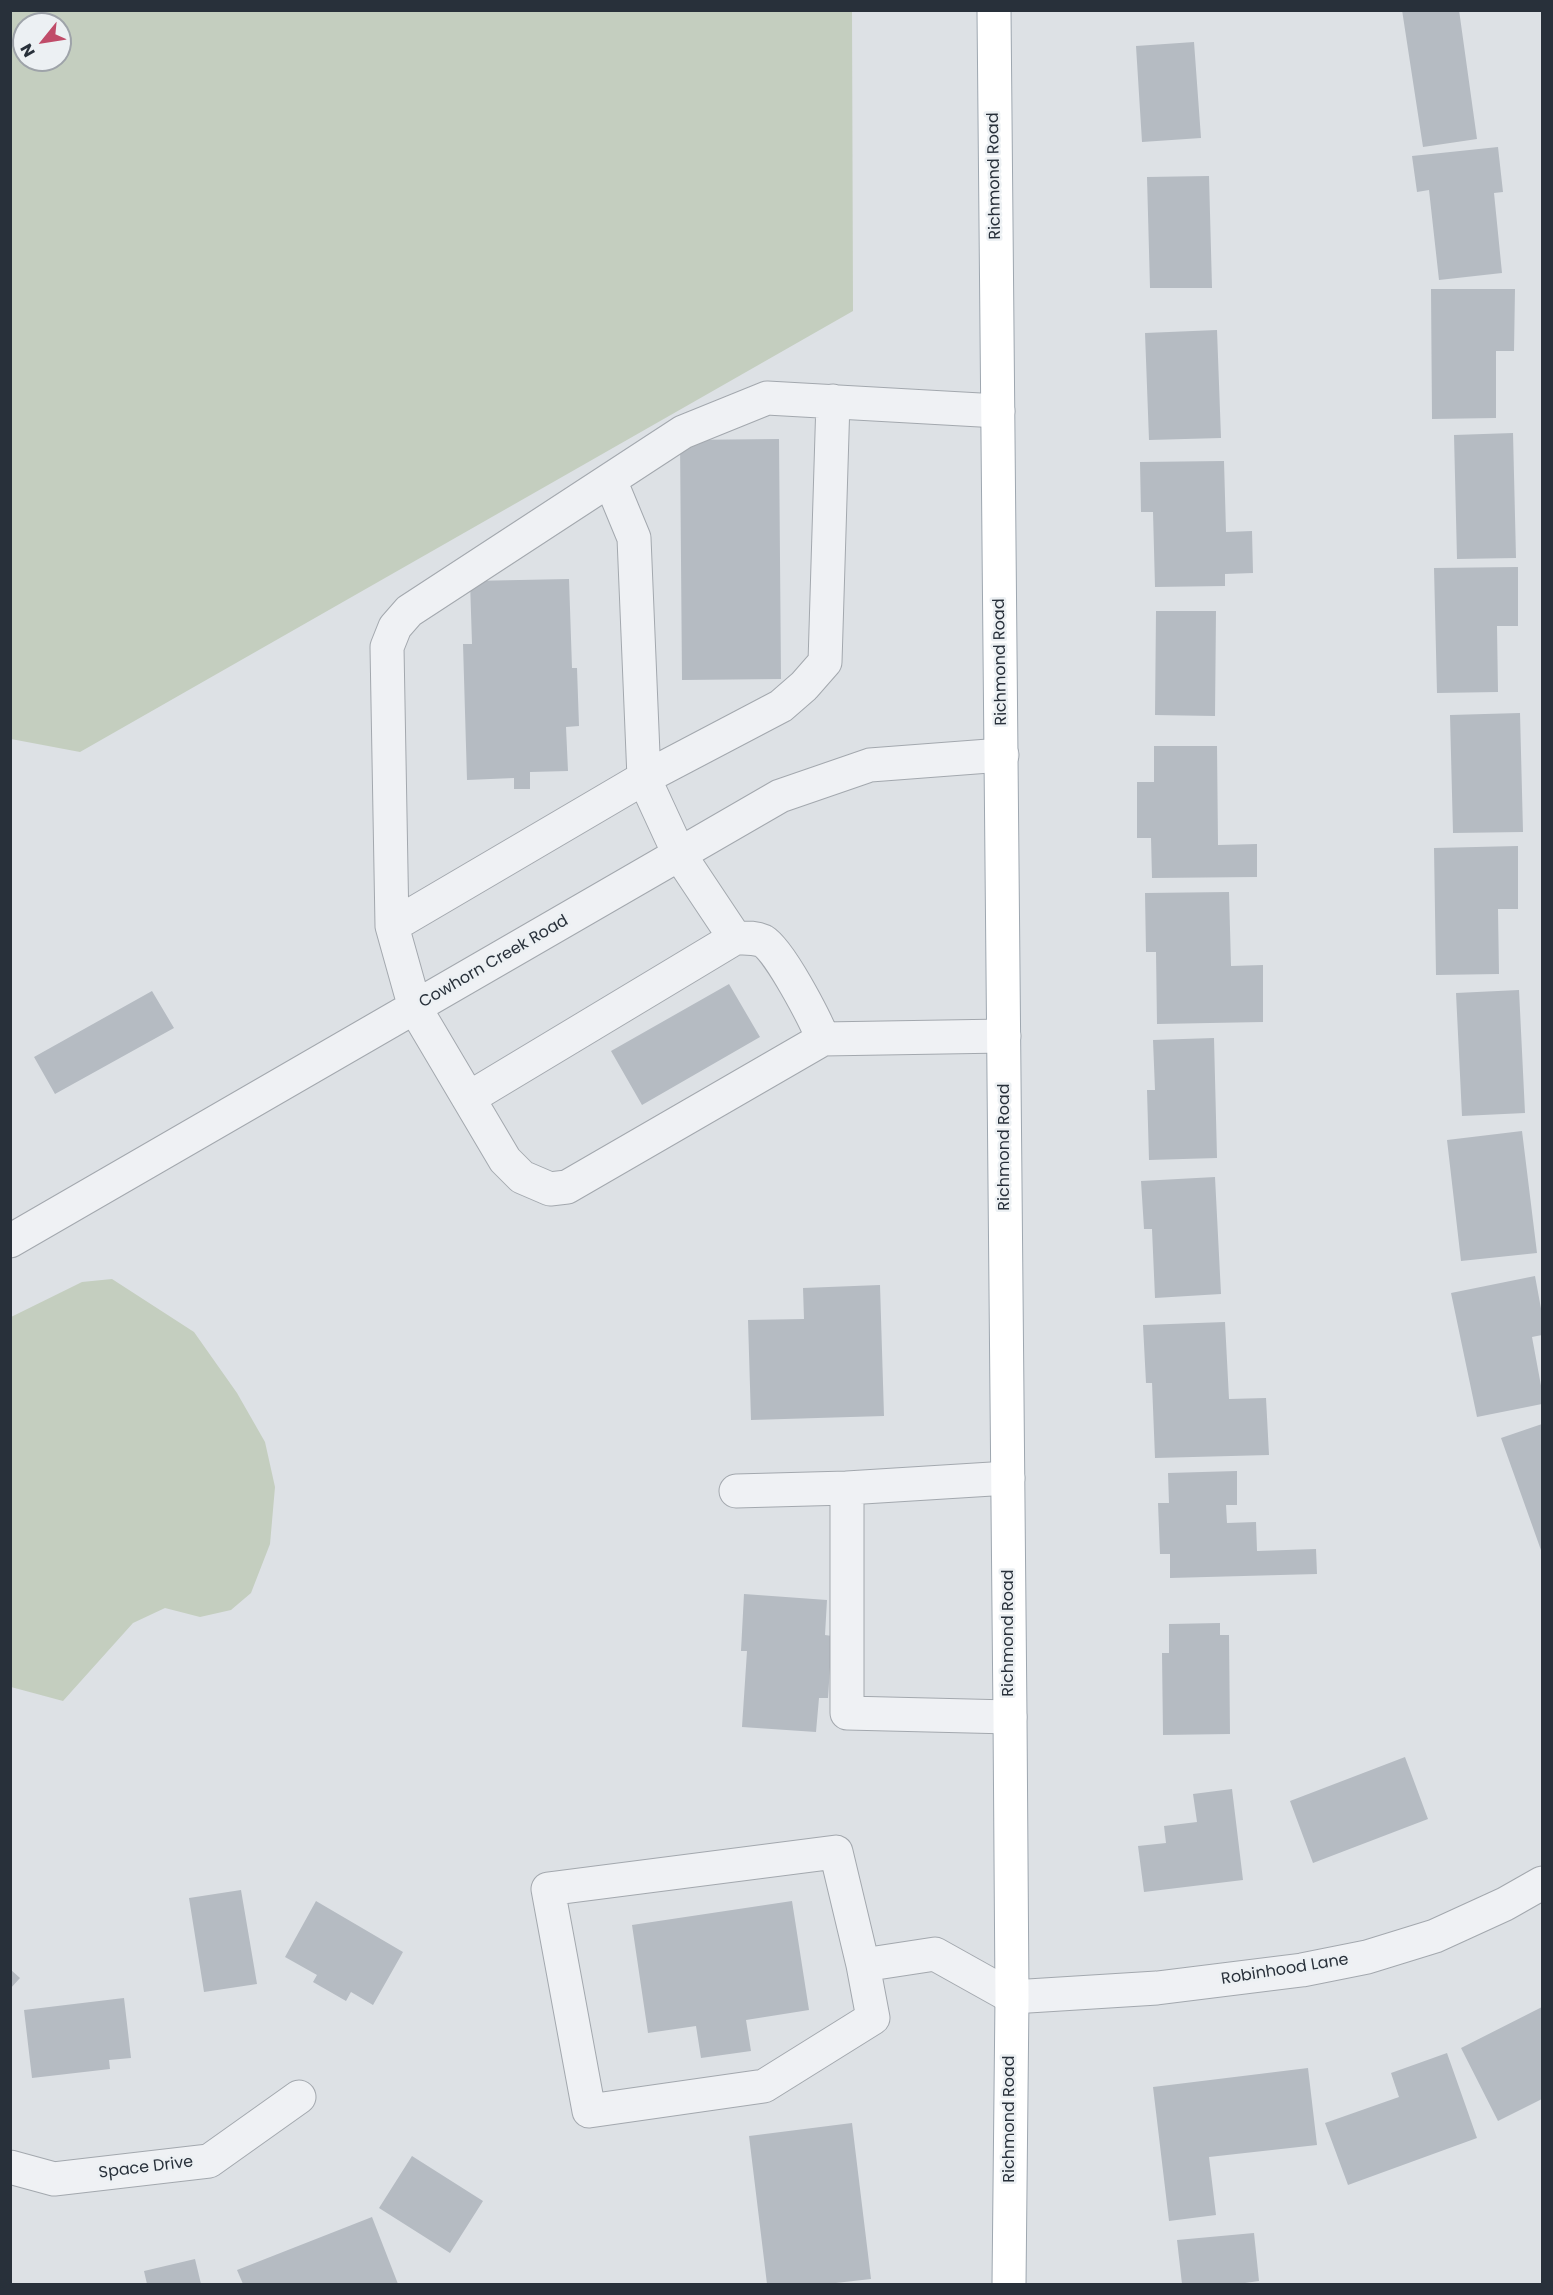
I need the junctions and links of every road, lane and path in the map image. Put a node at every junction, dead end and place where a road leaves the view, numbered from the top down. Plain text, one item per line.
1 (994, 10) edge
2 (833, 401) junction
3 (998, 411) junction
4 (610, 480) junction
5 (1002, 755) junction
6 (644, 778) junction
7 (679, 855) junction
8 (392, 926) junction
9 (735, 938) junction
10 (415, 1008) junction
11 (1004, 1036) junction
12 (823, 1040) junction
13 (469, 1098) junction
14 (10, 1241) edge
15 (1008, 1478) junction
16 (847, 1488) junction
17 (736, 1491) dead end
18 (1010, 1717) junction
19 (1542, 1883) edge
20 (863, 1965) junction
21 (1011, 1997) junction
22 (298, 2097) dead end
23 (10, 2167) edge
24 (1009, 2284) edge

1 - 3 main road, Richmond Road
2 - 3 street
2 - 4 street
2 - 6 street
3 - 5 main road, Richmond Road
4 - 6 street
4 - 8 street
5 - 7 street, Cowhorn Creek Road
5 - 11 main road, Richmond Road
6 - 7 street
6 - 8 street
7 - 9 street
7 - 10 street, Cowhorn Creek Road
8 - 10 street
9 - 12 street
9 - 13 street
10 - 13 street
10 - 14 street, Cowhorn Creek Road
11 - 12 street
11 - 15 main road, Richmond Road
12 - 13 street
15 - 16 street
15 - 18 main road, Richmond Road
16 - 17 street
16 - 18 street
18 - 21 main road, Richmond Road
19 - 21 street, Robinhood Lane
20 - 20 street
20 - 21 street
21 - 24 main road, Richmond Road
22 - 23 street, Space Drive

